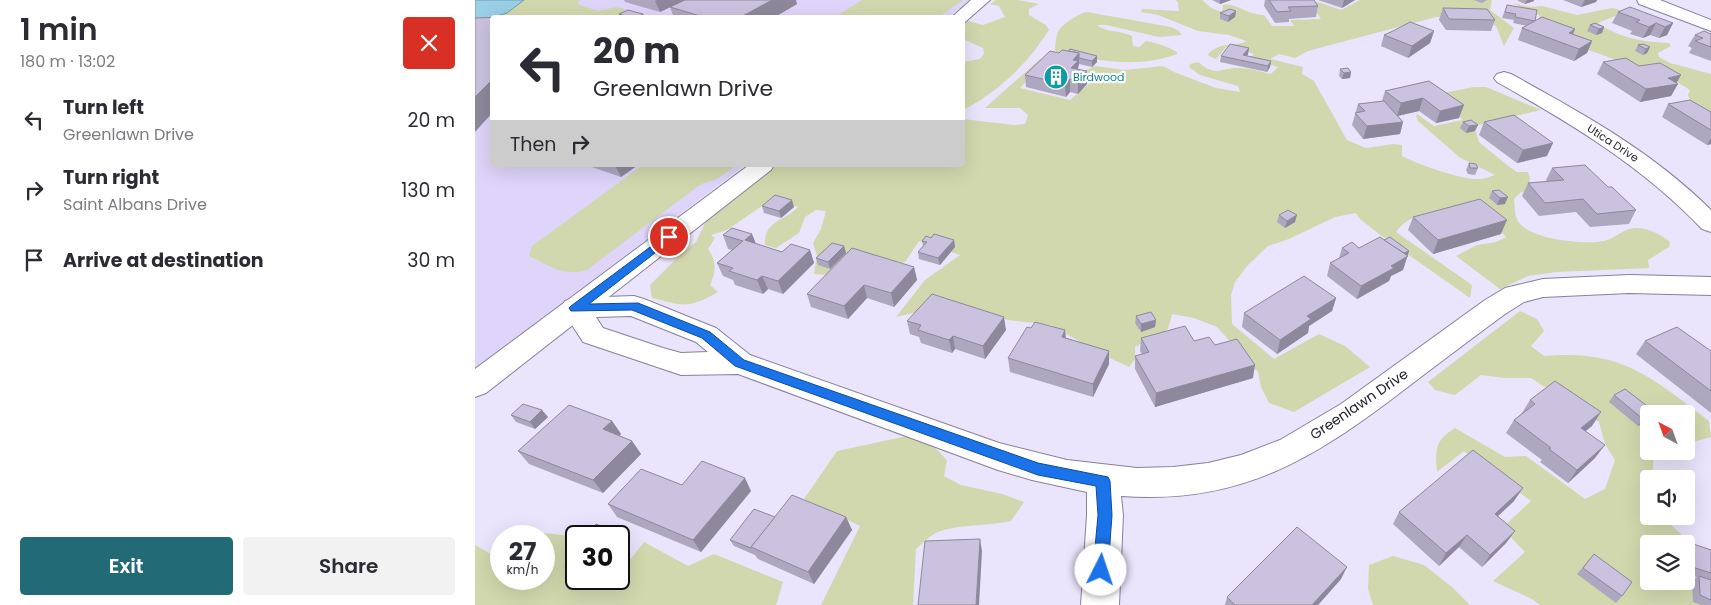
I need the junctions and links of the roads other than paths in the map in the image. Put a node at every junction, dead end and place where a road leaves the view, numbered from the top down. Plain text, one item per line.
1 (982, 0) edge
2 (1645, 0) edge
3 (963, 15) edge
4 (1711, 26) edge
5 (1504, 78) dead end
6 (760, 167) edge
7 (1711, 224) edge
8 (1711, 286) edge
9 (575, 308) junction
10 (740, 363) junction
11 (475, 385) edge
12 (1103, 481) junction
13 (1100, 605) edge

1 - 3 street
2 - 4 street
5 - 7 street, Utica Drive
6 - 9 street
8 - 12 street, Greenlawn Drive
9 - 10 street, Greenlawn Drive
9 - 10 street, Greenlawn Drive
9 - 11 street
10 - 12 street, Greenlawn Drive
12 - 13 street

